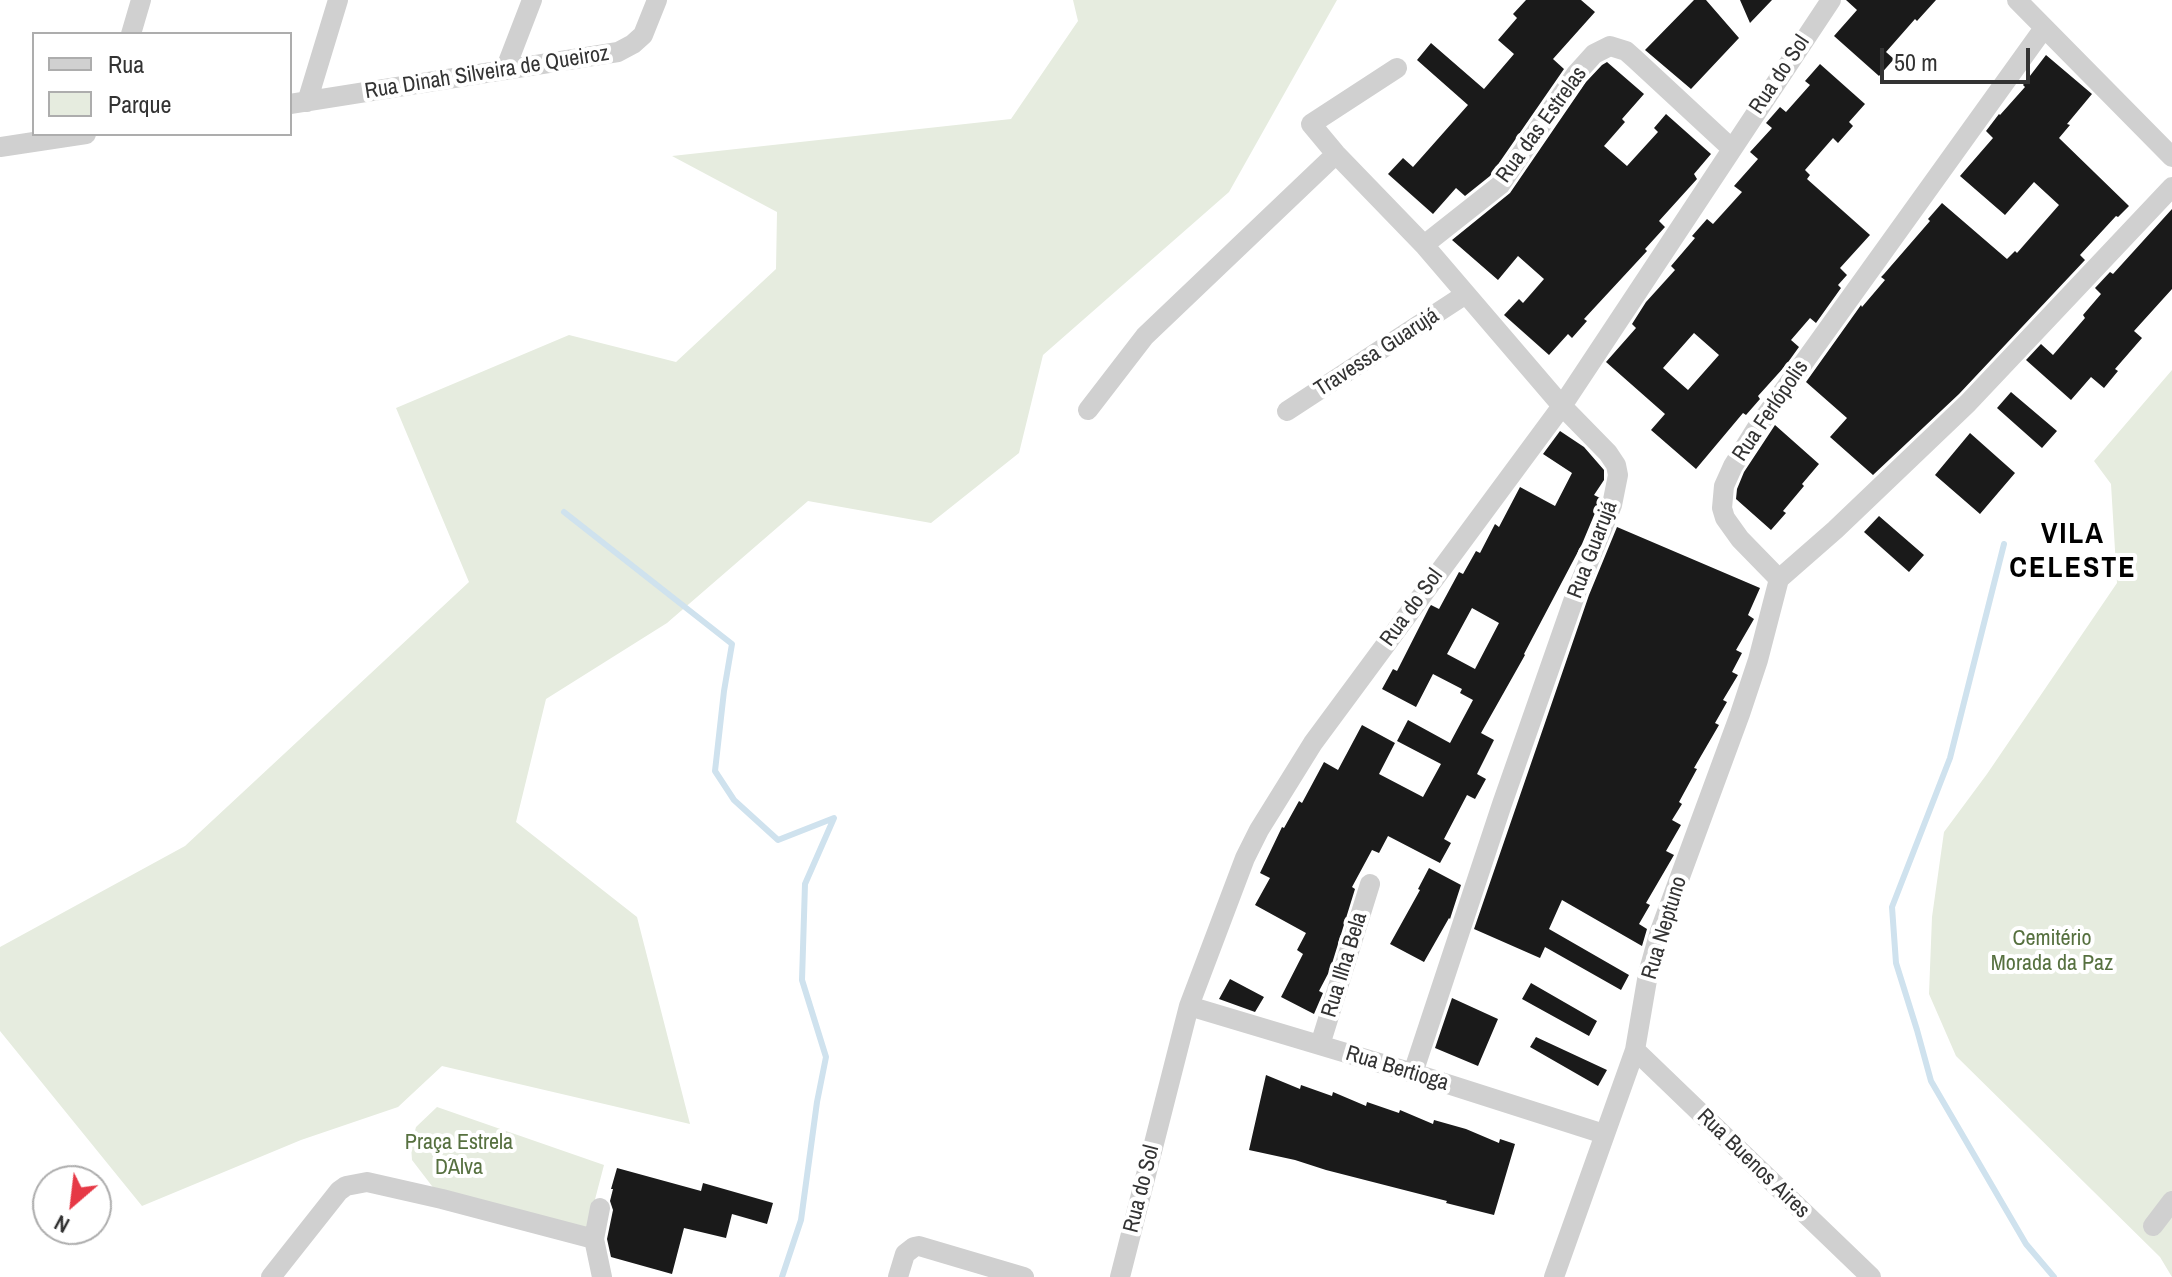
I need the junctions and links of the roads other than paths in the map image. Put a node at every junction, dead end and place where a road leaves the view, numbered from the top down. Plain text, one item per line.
1 (141, 0) edge
2 (338, 0) edge
3 (532, 0) edge
4 (657, 0) edge
5 (1831, 0) edge
6 (2017, 0) edge
7 (2044, 28) junction
8 (132, 32) edge
9 (1397, 68) dead end
10 (505, 70) junction
11 (298, 103) edge
12 (73, 136) edge
13 (0, 147) edge
14 (1731, 148) junction
15 (1336, 154) junction
16 (2172, 157) edge
17 (2172, 187) edge
18 (1424, 245) junction
19 (1466, 294) junction
20 (1562, 406) junction
21 (1088, 410) dead end
22 (1287, 411) dead end
23 (1779, 579) junction
24 (1370, 884) dead end
25 (1189, 1006) junction
26 (1320, 1045) junction
27 (1635, 1050) junction
28 (1413, 1073) junction
29 (1604, 1134) junction
30 (2172, 1201) edge
31 (600, 1208) dead end
32 (2153, 1226) dead end
33 (594, 1239) junction
34 (271, 1277) edge
35 (602, 1277) edge
36 (898, 1277) edge
37 (1024, 1277) edge
38 (1120, 1277) edge
39 (1554, 1277) edge
40 (1871, 1277) edge

1 - 8 street
2 - 11 street
3 - 10 street
4 - 10 street, Rua Dinah Silveira de Queiroz
5 - 14 street, Rua do Sol
6 - 7 street
7 - 16 street
7 - 23 street, Rua Ferlópolis
9 - 15 street, Rua Guarujá
10 - 11 street, Rua Dinah Silveira de Queiroz
12 - 13 street
14 - 18 street, Rua das Estrelas
14 - 20 street, Rua do Sol
15 - 18 street, Rua Guarujá
15 - 21 street
17 - 23 street
18 - 19 street, Rua Guarujá
19 - 20 street, Rua Guarujá
19 - 22 street, Travessa Guarujá
20 - 25 street, Rua do Sol
20 - 28 street, Rua Guarujá
23 - 27 street, Rua Neptuno
24 - 26 street, Rua Ilha Bela
25 - 26 street, Rua Bertioga
25 - 38 street, Rua do Sol
26 - 28 street, Rua Bertioga
27 - 29 street, Rua Neptuno
27 - 40 street, Rua Buenos Aires
28 - 29 street, Rua Bertioga
29 - 39 street, Rua Neptuno
30 - 32 street
31 - 33 street
33 - 34 street
33 - 35 street
36 - 37 street

